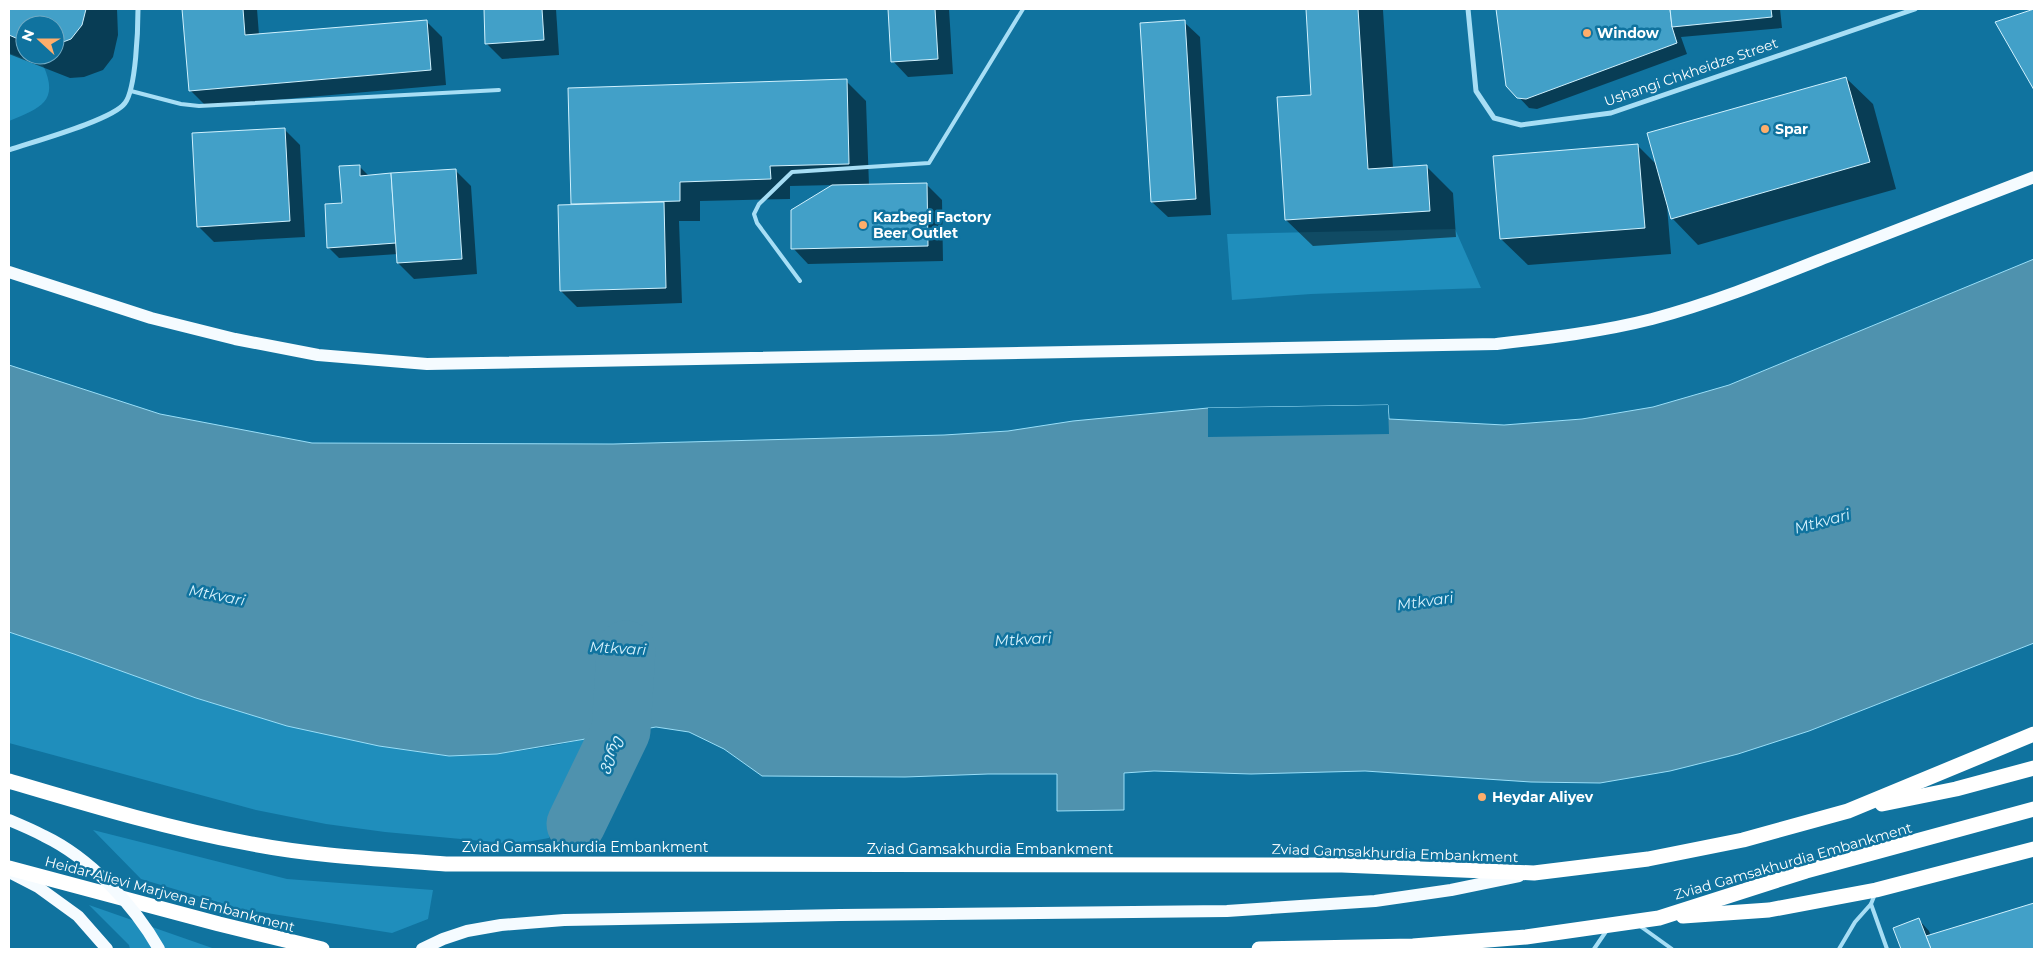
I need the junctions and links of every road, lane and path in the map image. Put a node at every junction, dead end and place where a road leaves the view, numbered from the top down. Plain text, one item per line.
1 (138, 9) edge
2 (1023, 9) edge
3 (1468, 9) edge
4 (1915, 9) edge
5 (1906, 10) edge
6 (499, 90) dead end
7 (131, 91) junction
8 (9, 150) edge
9 (2034, 177) edge
10 (9, 272) edge
11 (800, 280) dead end
12 (2034, 734) edge
13 (2034, 768) edge
14 (9, 781) edge
15 (2034, 808) edge
16 (1848, 811) junction
17 (9, 820) edge
18 (2034, 849) edge
19 (9, 868) edge
20 (9, 872) edge
21 (1534, 873) junction
22 (1874, 897) junction
23 (1659, 918) junction
24 (1634, 922) junction
25 (1610, 925) junction
26 (106, 949) edge
27 (159, 949) edge
28 (322, 949) edge
29 (422, 949) edge
30 (1259, 949) edge
31 (1382, 949) edge
32 (1594, 949) edge
33 (1672, 949) edge
34 (1839, 949) edge
35 (1887, 949) edge

1 - 7 street
2 - 11 lane
3 - 5 street, Ushangi Chkheidze Street
4 - 5 street, Ushangi Chkheidze Street
6 - 7 lane
7 - 8 street
9 - 10 main road
12 - 16 highway, Zviad Gamsakhurdia Embankment
13 - 16 highway
14 - 21 highway, Zviad Gamsakhurdia Embankment
15 - 23 highway, Zviad Gamsakhurdia Embankment
16 - 21 highway, Zviad Gamsakhurdia Embankment
17 - 27 main road, bridge
18 - 22 highway
19 - 28 highway, Heidar Alievi Marjvena Embankment
20 - 26 main road
21 - 29 main road, Zviad Gamsakhurdia Embankment
22 - 23 highway
22 - 34 lane
22 - 35 lane
23 - 24 highway, Zviad Gamsakhurdia Embankment
24 - 25 highway, Zviad Gamsakhurdia Embankment
24 - 33 lane
25 - 31 highway, Zviad Gamsakhurdia Embankment
25 - 32 lane
30 - 31 highway, Zviad Gamsakhurdia Embankment

